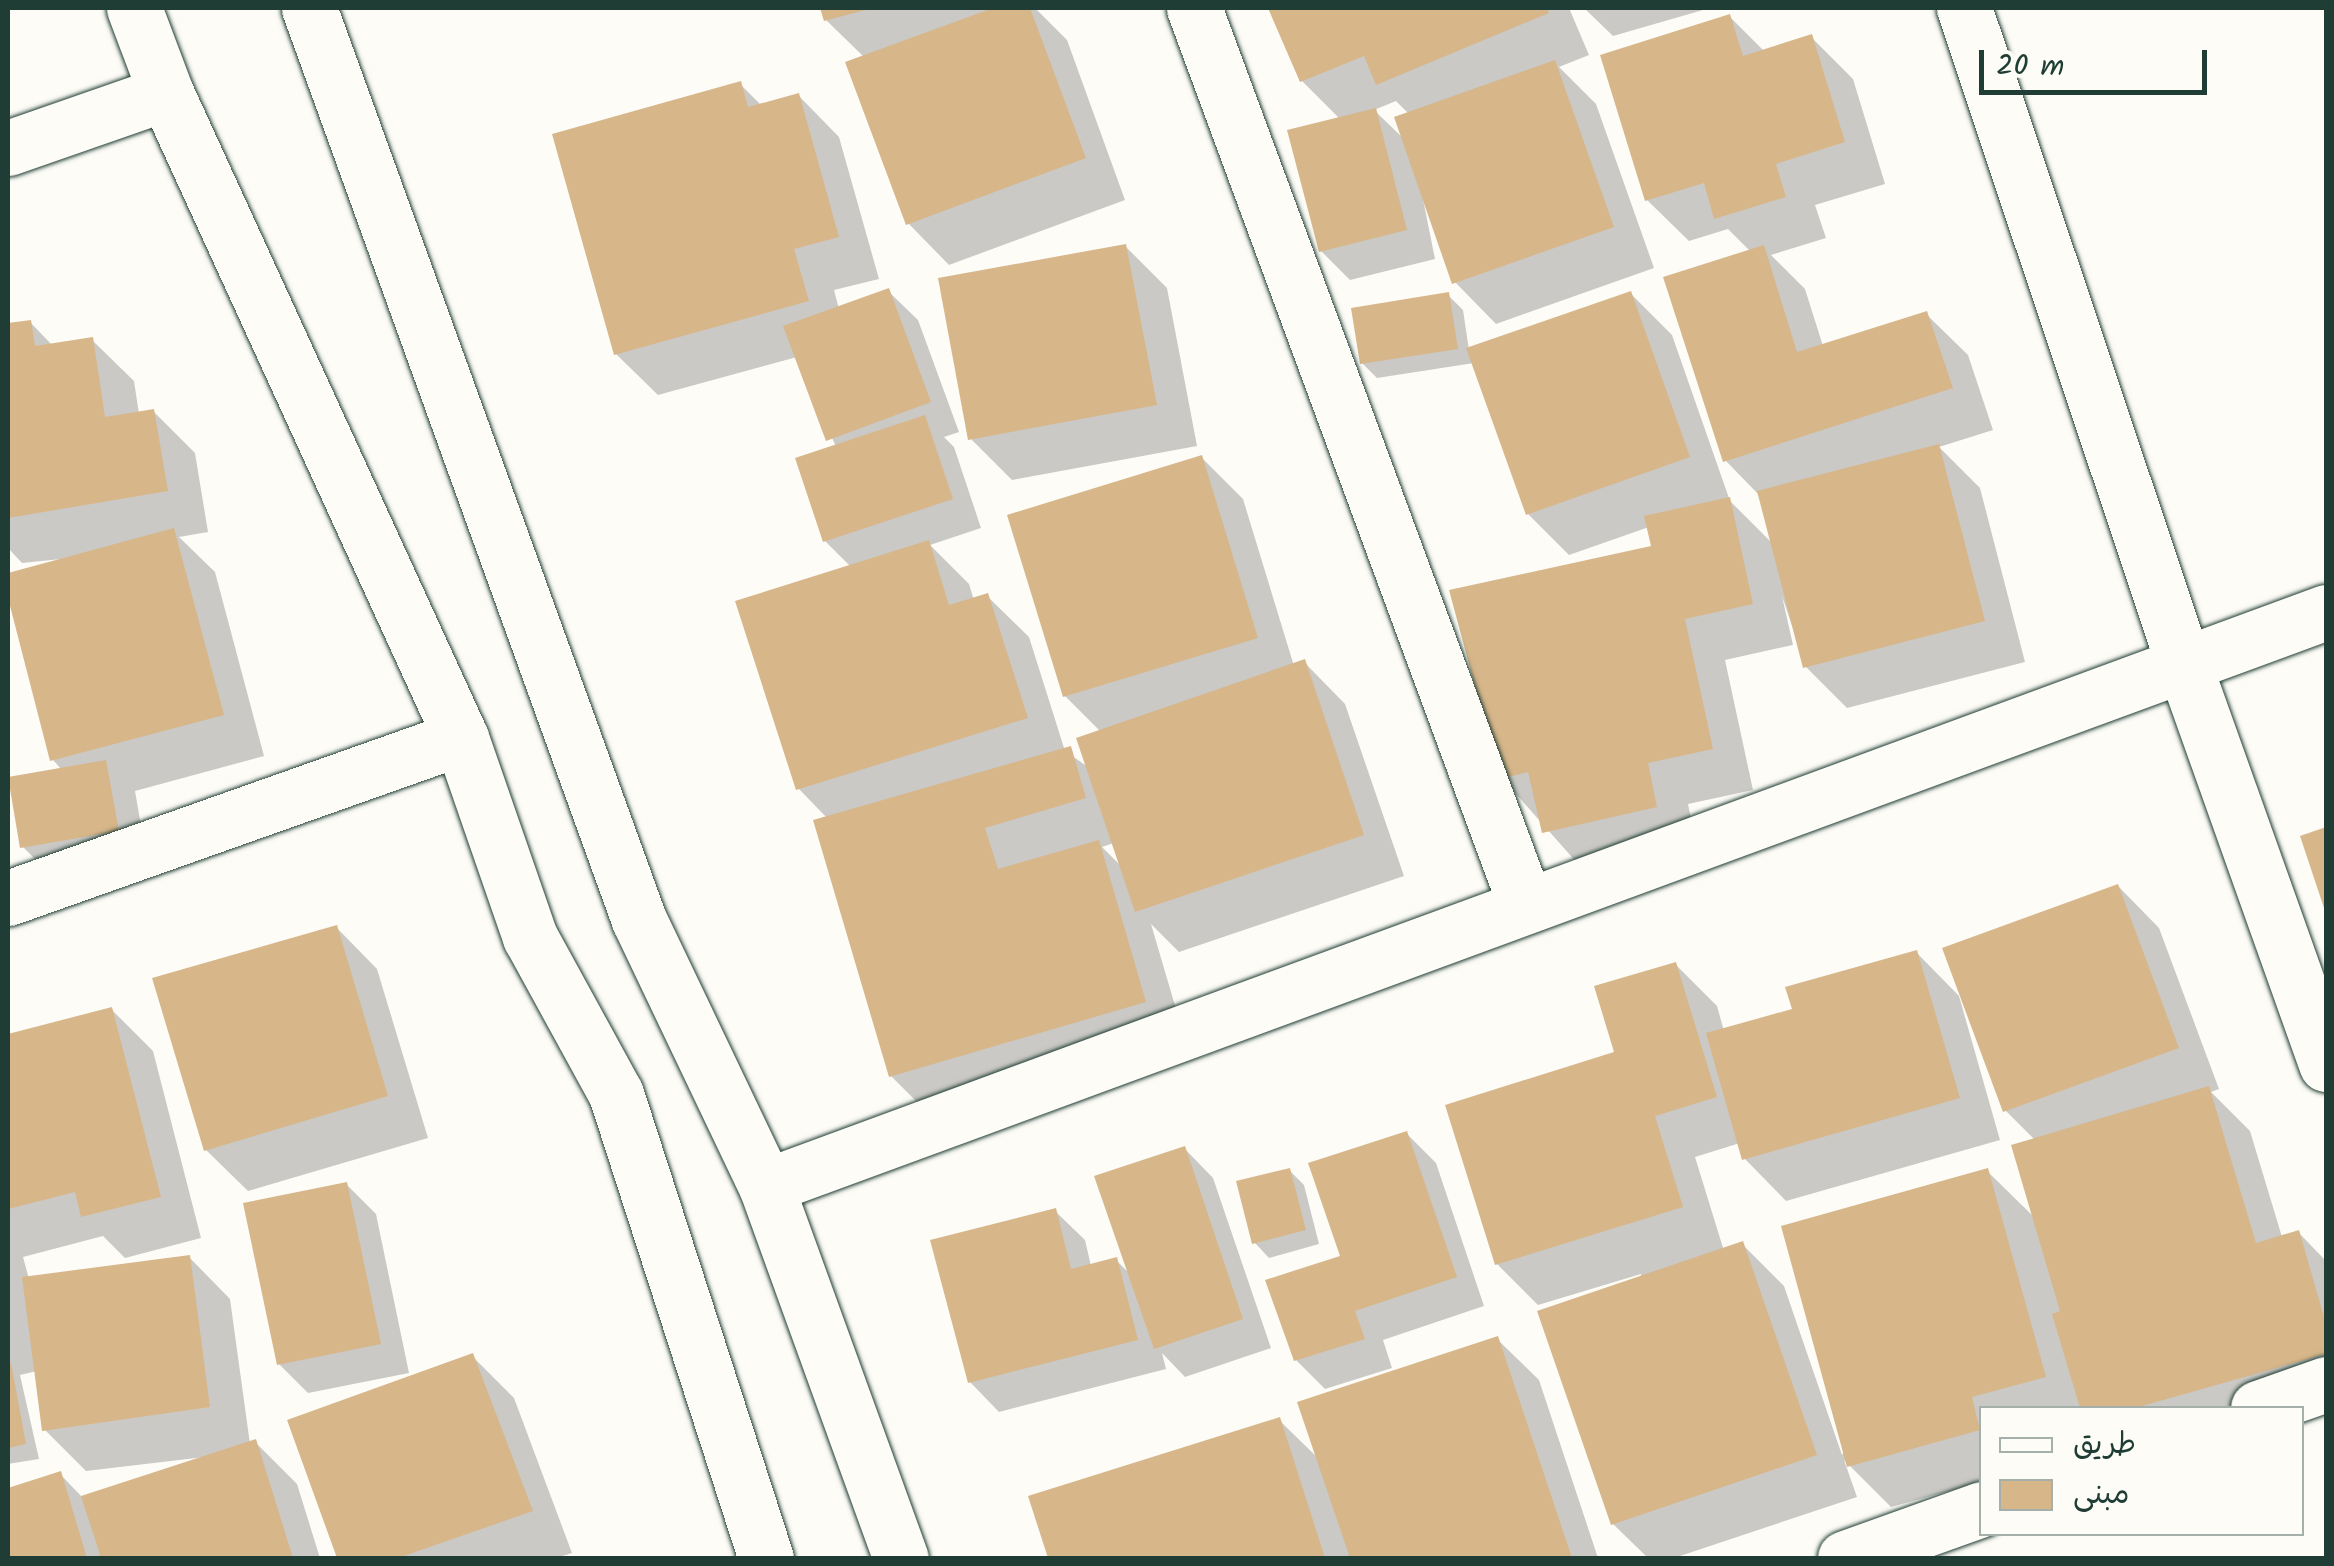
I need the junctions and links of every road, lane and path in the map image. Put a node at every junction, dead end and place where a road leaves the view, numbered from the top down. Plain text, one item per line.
1 (134, 8) edge
2 (308, 8) edge
3 (1194, 8) edge
4 (1964, 8) edge
5 (166, 93) junction
6 (8, 148) edge
7 (2326, 612) edge
8 (2182, 662) junction
9 (461, 738) junction
10 (8, 898) edge
11 (1526, 906) junction
12 (2326, 1064) edge
13 (766, 1186) junction
14 (2326, 1384) edge
15 (2264, 1406) edge
16 (1979, 1510) edge
17 (766, 1558) edge
18 (901, 1558) edge
19 (1845, 1558) edge

1 - 5 street
2 - 13 street
3 - 11 street
4 - 8 street
5 - 6 street
5 - 9 street
7 - 8 street
8 - 11 street
8 - 12 street
9 - 10 street
9 - 17 street
11 - 13 street
13 - 18 street
14 - 15 street
16 - 19 street

